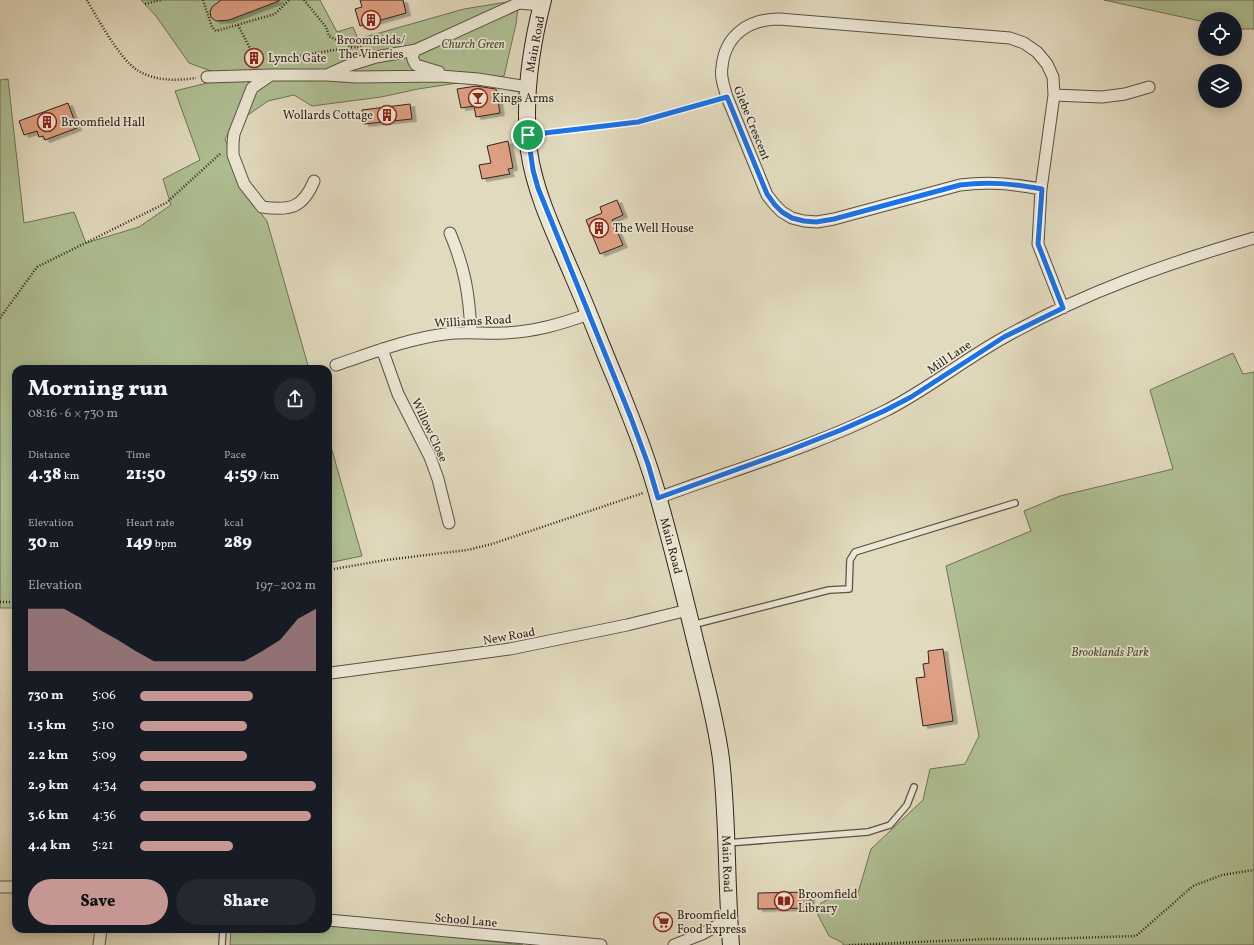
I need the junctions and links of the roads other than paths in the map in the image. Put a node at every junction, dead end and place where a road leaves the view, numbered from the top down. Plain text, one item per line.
1 (543, 2) edge
2 (416, 50) junction
3 (267, 75) junction
4 (327, 75) junction
5 (206, 77) road end
6 (458, 77) junction
7 (528, 87) junction
8 (1149, 87) dead end
9 (1054, 95) junction
10 (314, 181) dead end
11 (1042, 189) junction
12 (450, 233) dead end
13 (1254, 238) edge
14 (1063, 308) junction
15 (589, 314) junction
16 (471, 332) junction
17 (382, 349) junction
18 (336, 365) dead end
19 (652, 495) junction
20 (1015, 503) dead end
21 (449, 523) dead end
22 (690, 618) junction
23 (332, 673) dead end
24 (914, 787) dead end
25 (727, 843) junction
26 (0, 887) edge
27 (12, 887) edge
28 (729, 919) junction
29 (332, 920) edge
30 (100, 933) edge
31 (223, 933) edge
32 (581, 944) edge
33 (99, 945) edge
34 (222, 945) edge
35 (601, 945) edge
36 (674, 945) edge
37 (731, 945) edge

1 - 2 street
1 - 7 main road, Main Road
2 - 4 street
2 - 6 street
3 - 4 street
3 - 5 street
3 - 10 street
4 - 6 street
6 - 7 street
7 - 15 main road, Main Road
8 - 9 street
9 - 11 street, Glebe Crescent
9 - 11 street, Glebe Crescent
11 - 14 street, Glebe Crescent
12 - 16 street
13 - 14 street, Mill Lane
14 - 19 street, Mill Lane
15 - 16 street, Williams Road
15 - 19 main road, Main Road
16 - 17 street, Williams Road
17 - 18 street, Williams Road
17 - 21 street, Willow Close
19 - 22 main road, Main Road
20 - 22 lane
22 - 23 street, New Road
22 - 25 main road, Main Road
24 - 25 lane
25 - 28 main road, Main Road
26 - 27 street
28 - 36 street
28 - 37 main road, Main Road
29 - 32 street, School Lane
30 - 33 street
31 - 34 lane
32 - 35 street, School Lane

